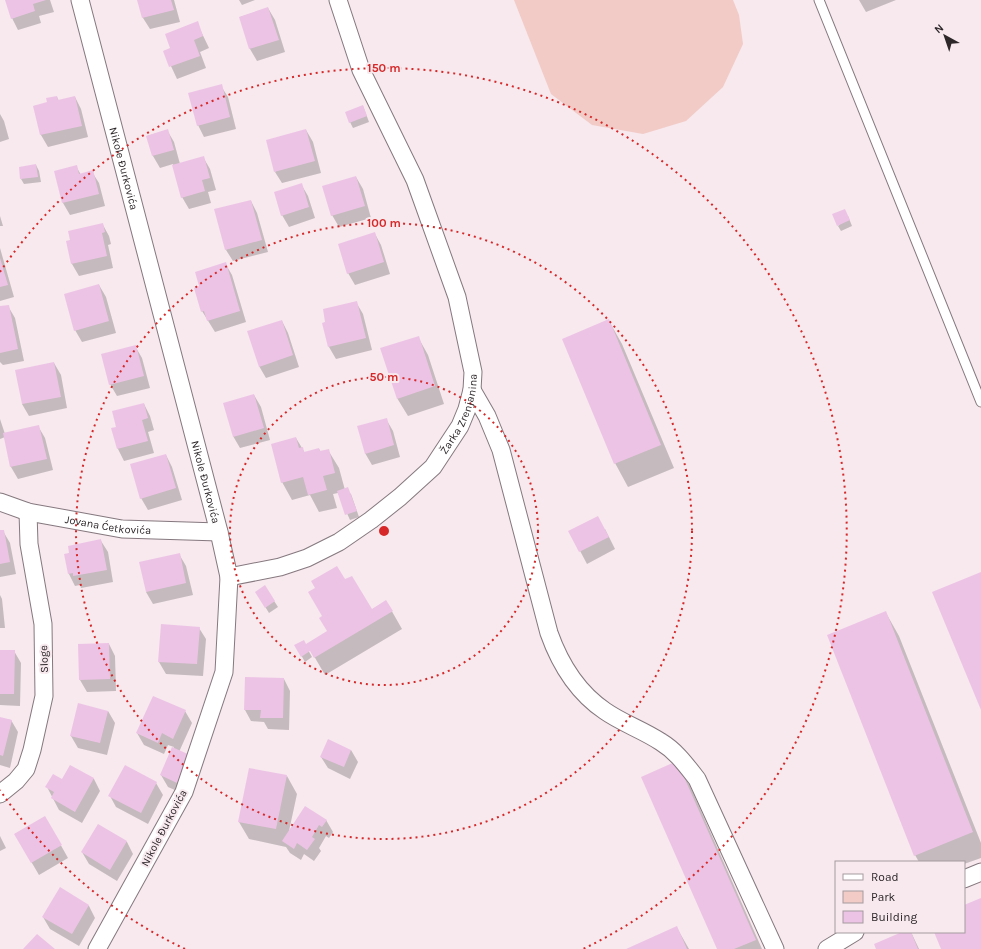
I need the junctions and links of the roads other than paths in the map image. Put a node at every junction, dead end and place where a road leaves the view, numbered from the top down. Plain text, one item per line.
1 (80, 0) edge
2 (338, 0) edge
3 (819, 0) edge
4 (472, 390) junction
5 (981, 402) edge
6 (0, 502) edge
7 (28, 512) junction
8 (219, 532) junction
9 (229, 577) junction
10 (0, 794) edge
11 (981, 872) edge
12 (965, 879) edge
13 (853, 933) edge
14 (98, 949) edge
15 (774, 949) edge
16 (827, 949) edge

1 - 8 street, Nikole Đurkovića
2 - 4 street, Žarka Zrenjanina
3 - 5 lane
4 - 9 street, Žarka Zrenjanina
4 - 15 street
6 - 7 street, Jovana Ćetkovića
7 - 8 street, Jovana Ćetkovića
7 - 10 street, Sloge
8 - 9 street, Nikole Đurkovića
9 - 14 street, Nikole Đurkovića
11 - 12 street
13 - 16 street

